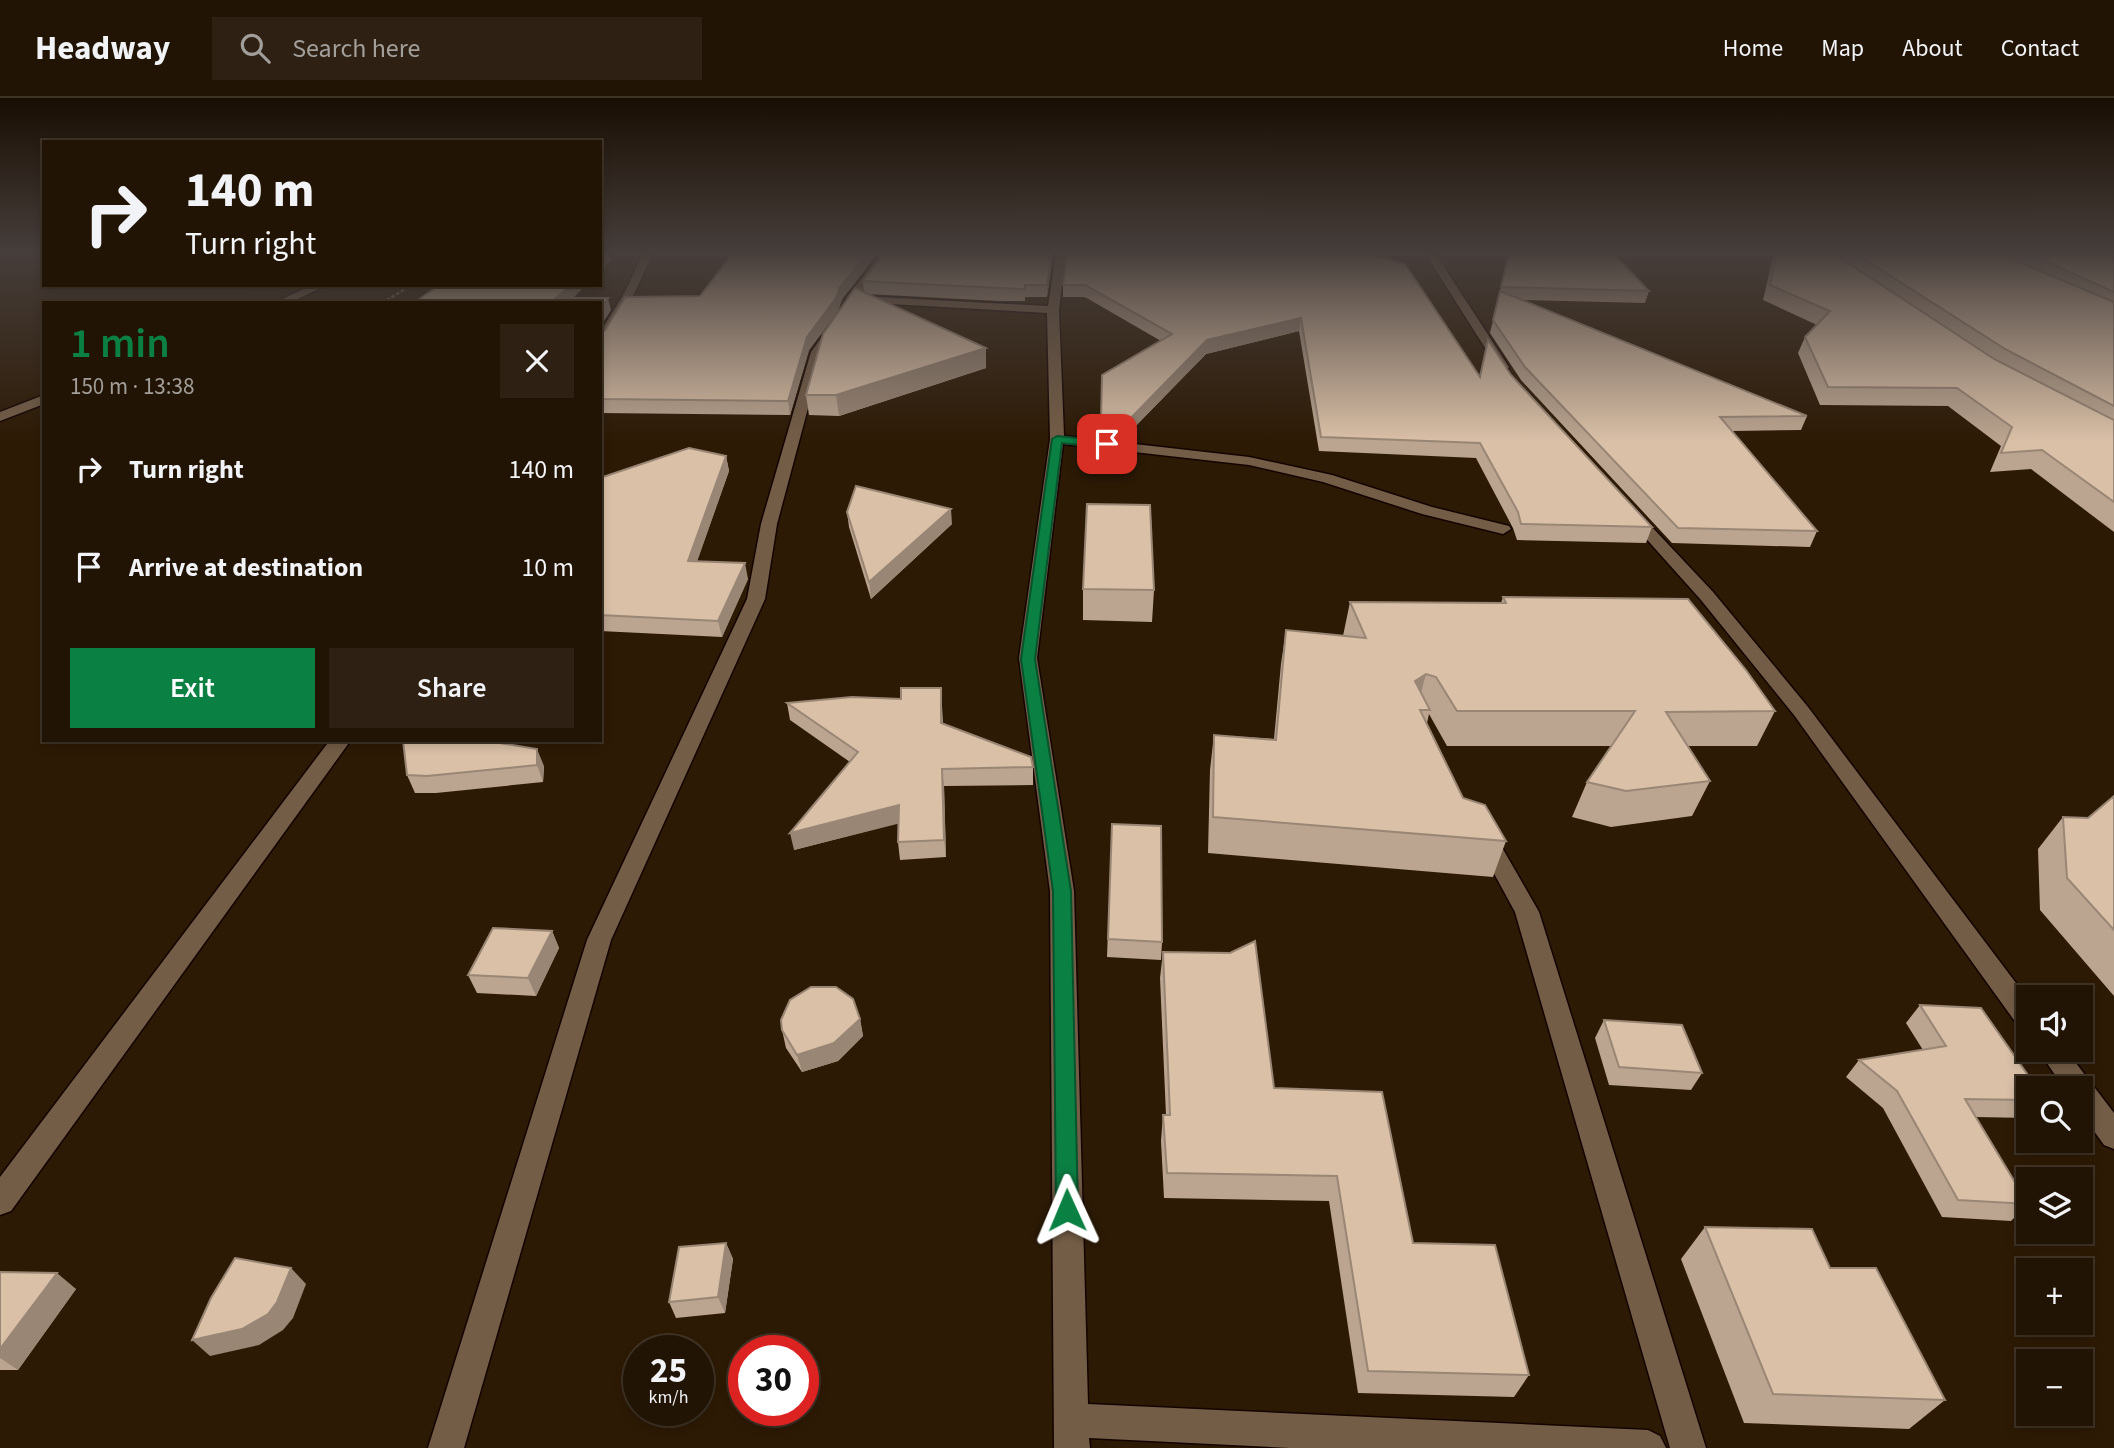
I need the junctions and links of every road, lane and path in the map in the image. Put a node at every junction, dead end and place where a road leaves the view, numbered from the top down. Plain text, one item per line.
1 (616, 316) edge
2 (843, 316) edge
3 (1053, 316) edge
4 (1470, 316) edge
5 (602, 339) edge
6 (1514, 384) edge
7 (42, 400) edge
8 (0, 417) edge
9 (1057, 439) junction
10 (1615, 495) edge
11 (1503, 530) dead end
12 (340, 742) edge
13 (1472, 815) edge
14 (2016, 1003) edge
15 (2093, 1108) edge
16 (2114, 1136) edge
17 (0, 1201) edge
18 (1071, 1434) edge
19 (446, 1448) edge
20 (1648, 1448) edge
21 (1688, 1448) edge

1 - 5 street
2 - 19 street
3 - 9 street
4 - 6 street
7 - 8 street
9 - 11 street
9 - 18 street
10 - 14 street
12 - 17 street
13 - 21 street
15 - 16 street
18 - 20 street

